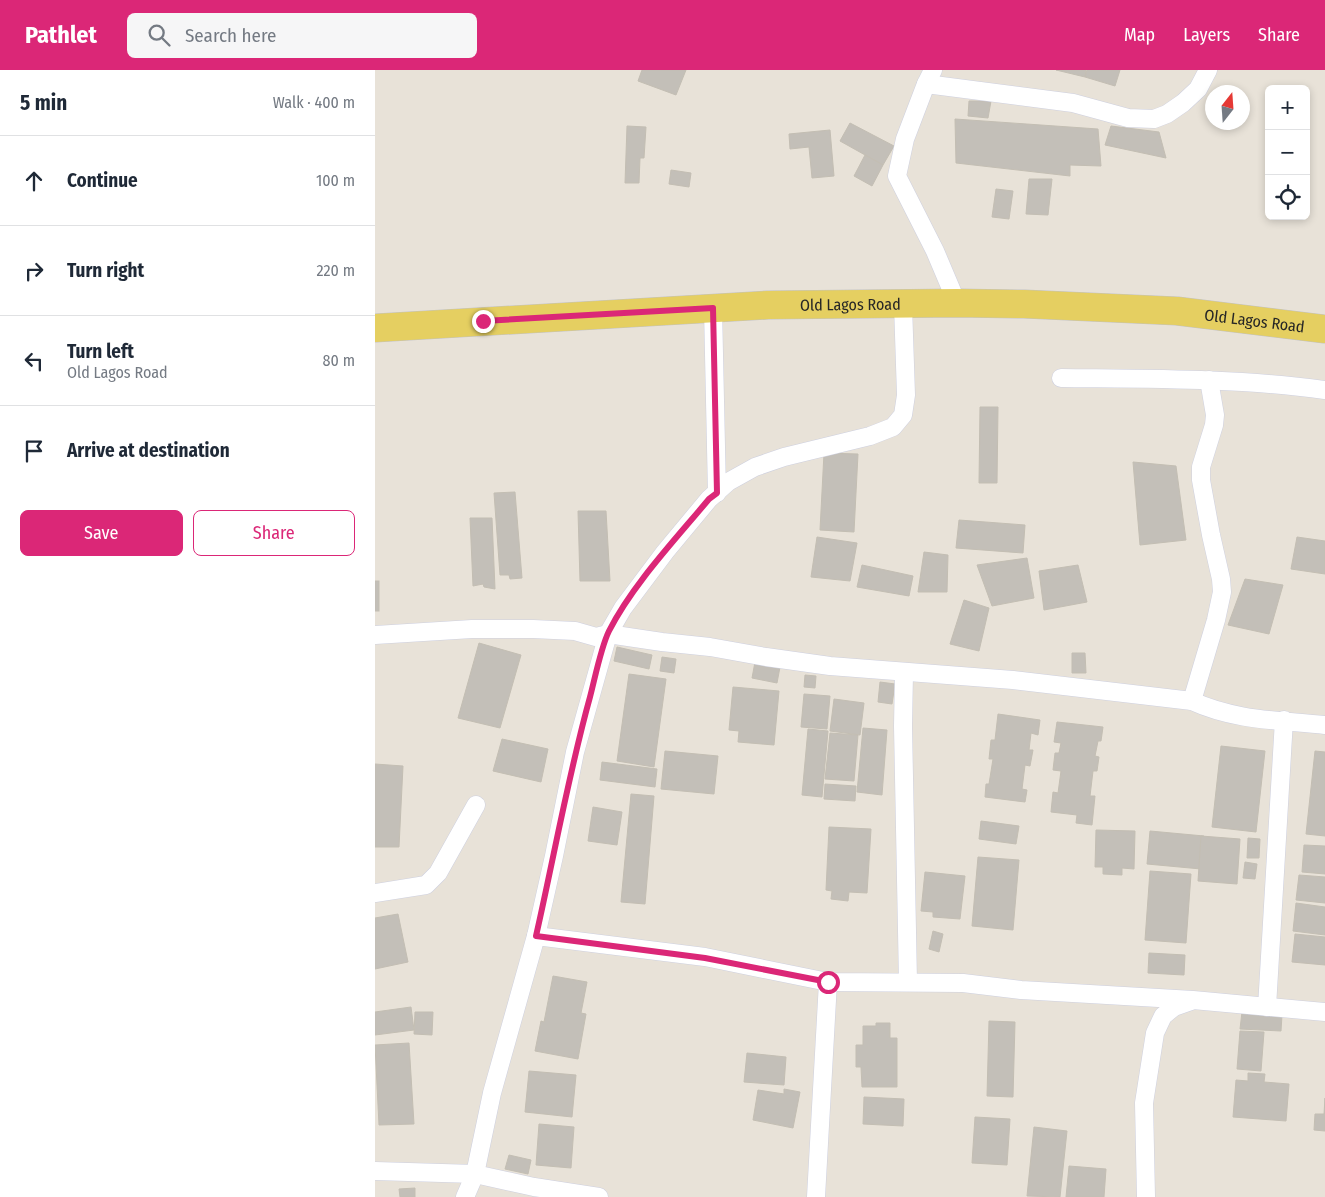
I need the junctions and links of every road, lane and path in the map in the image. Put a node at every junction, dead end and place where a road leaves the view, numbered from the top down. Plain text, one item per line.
1 (1208, 70) edge
2 (930, 77) edge
3 (957, 303) junction
4 (903, 305) junction
5 (713, 308) junction
6 (375, 328) edge
7 (1325, 329) edge
8 (1061, 378) dead end
9 (1209, 380) junction
10 (1325, 390) edge
11 (717, 493) junction
12 (608, 634) junction
13 (375, 635) edge
14 (904, 673) junction
15 (1192, 701) junction
16 (1284, 720) junction
17 (1325, 725) edge
18 (476, 805) dead end
19 (375, 894) edge
20 (536, 936) junction
21 (828, 982) junction
22 (908, 982) junction
23 (1193, 1000) junction
24 (1267, 1007) junction
25 (1325, 1012) edge
26 (375, 1171) edge
27 (475, 1174) junction
28 (465, 1197) edge
29 (599, 1197) edge
30 (817, 1197) edge
31 (1146, 1197) edge

1 - 2 street
2 - 3 street
3 - 4 main road, Old Lagos Road
3 - 7 main road, Old Lagos Road
4 - 5 main road, Old Lagos Road
4 - 11 street
5 - 6 main road, Old Lagos Road
5 - 11 street
8 - 9 street
9 - 10 street
9 - 15 street
11 - 12 street
12 - 13 street
12 - 14 street
12 - 20 street
14 - 15 street
14 - 22 street
15 - 16 street
16 - 17 street
16 - 24 street
18 - 19 street
20 - 21 street
20 - 27 street
21 - 22 street
21 - 30 street
22 - 23 street
23 - 24 street
23 - 31 street
24 - 25 street
26 - 27 street
27 - 28 street
27 - 29 street

